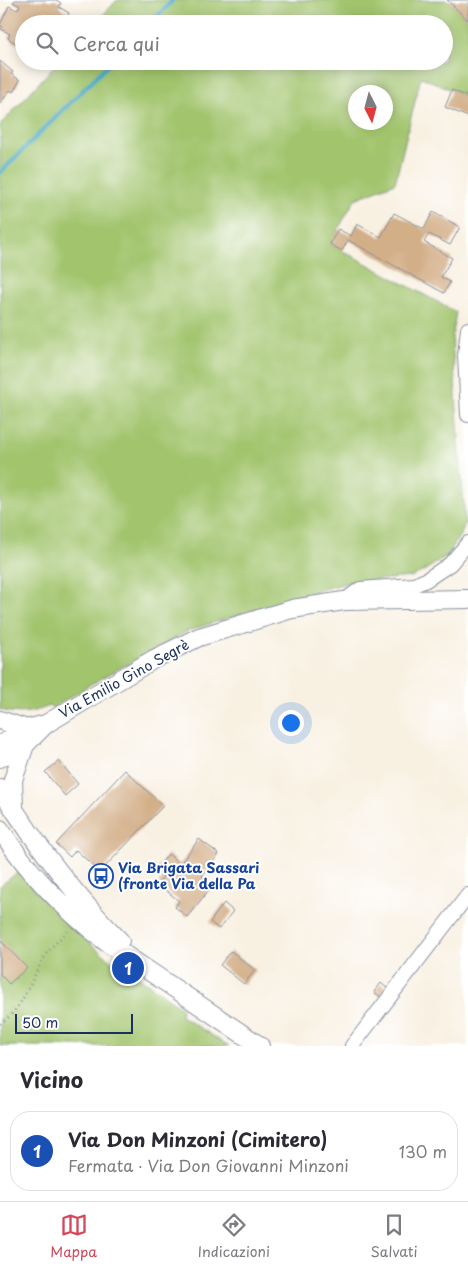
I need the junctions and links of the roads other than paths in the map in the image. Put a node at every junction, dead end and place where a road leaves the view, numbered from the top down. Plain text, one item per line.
1 (468, 329) edge
2 (468, 415) edge
3 (468, 543) edge
4 (468, 599) edge
5 (344, 601) junction
6 (0, 720) edge
7 (26, 737) junction
8 (0, 745) edge
9 (0, 758) edge
10 (0, 788) edge
11 (7, 810) edge
12 (0, 828) edge
13 (26, 864) junction
14 (468, 895) edge
15 (78, 913) junction
16 (260, 1046) edge
17 (352, 1046) edge

1 - 2 street
3 - 5 street
4 - 5 street, Via Emilio Gino Segrè
5 - 7 street, Via Emilio Gino Segrè
6 - 7 street
7 - 8 street
7 - 9 street
7 - 11 street
10 - 11 street
11 - 13 street
11 - 15 street
12 - 13 street
13 - 15 street
14 - 17 street
15 - 16 street

